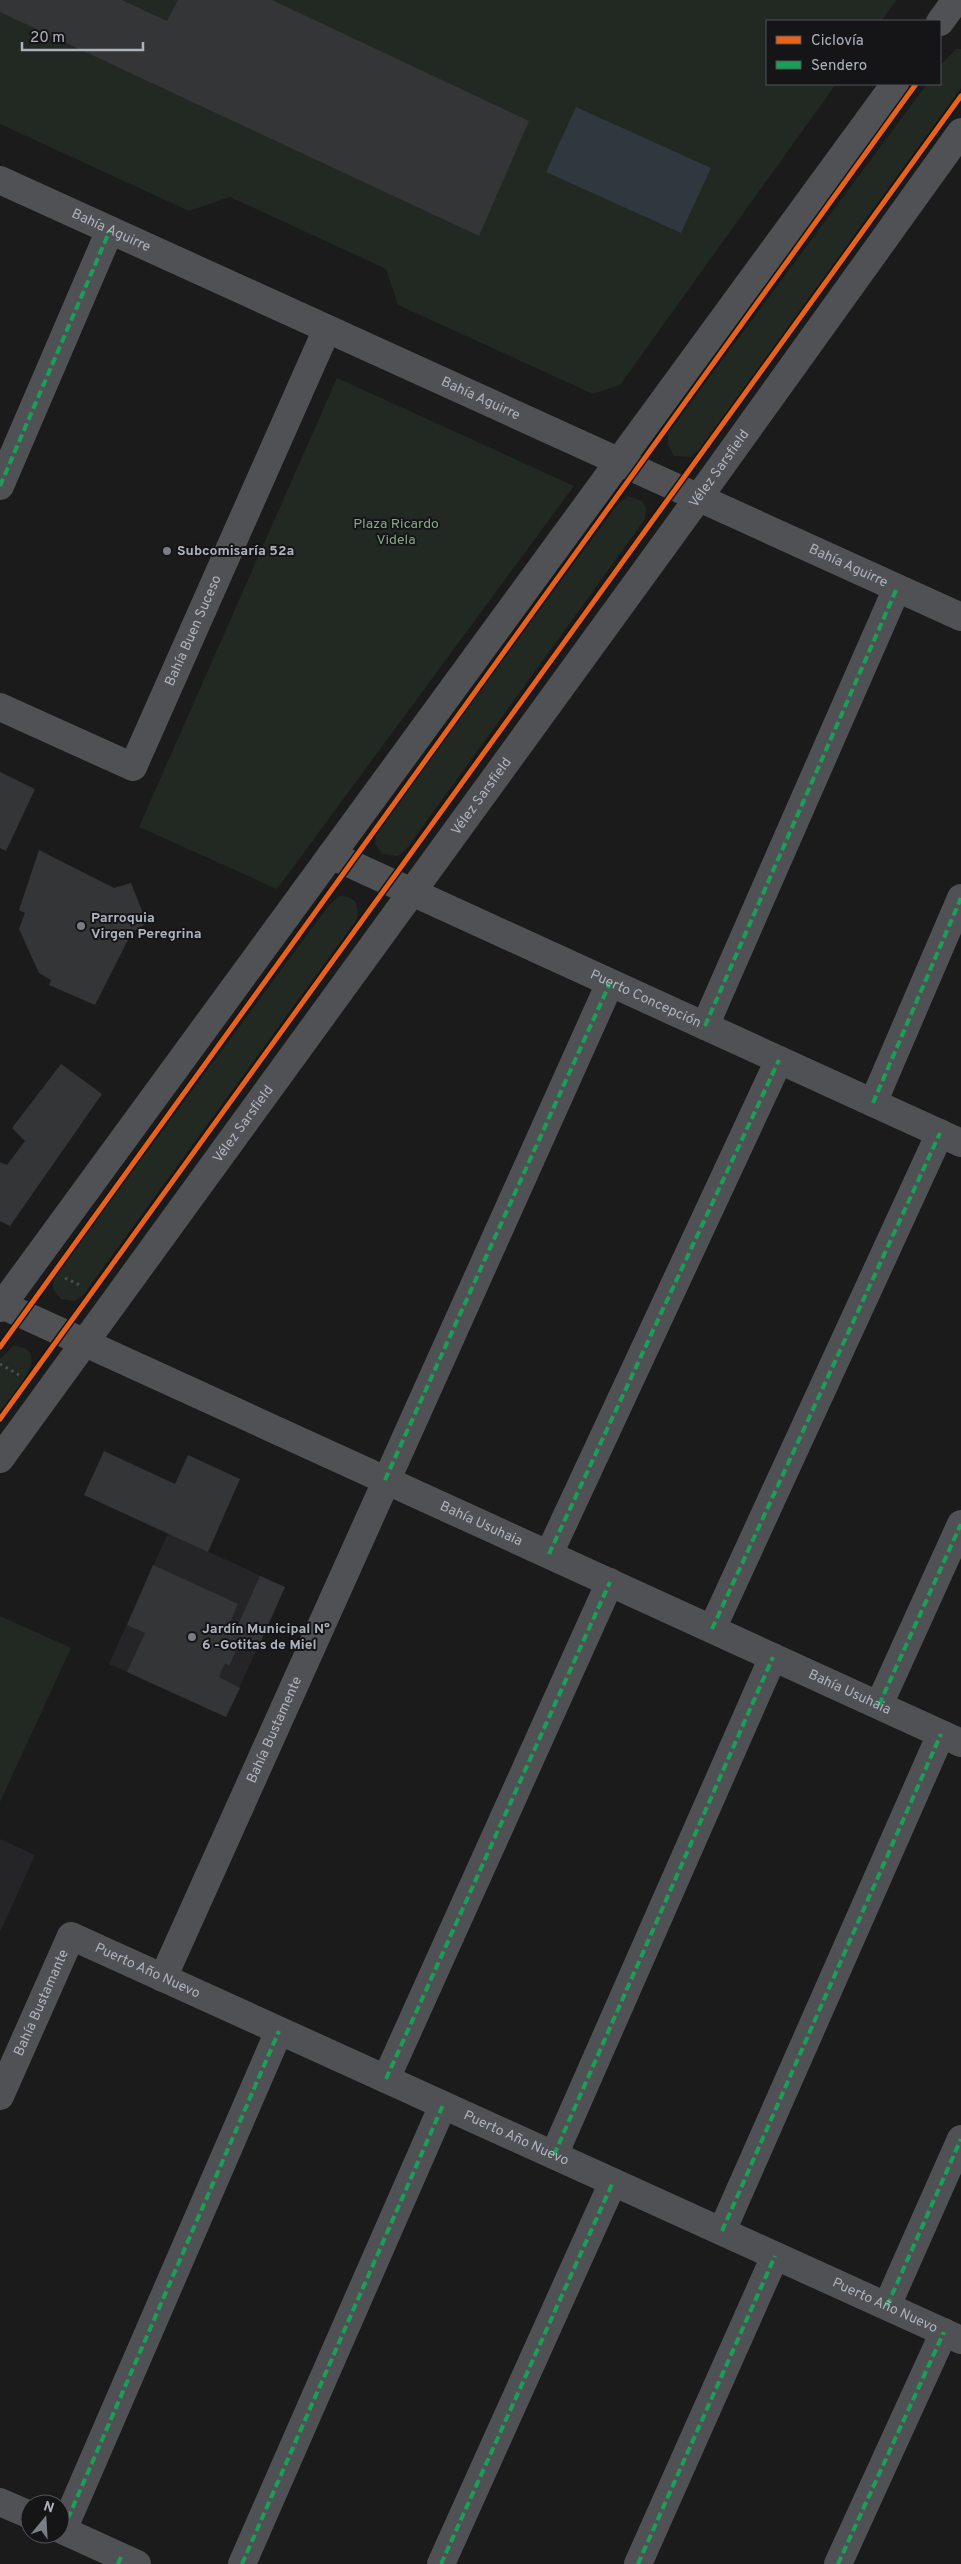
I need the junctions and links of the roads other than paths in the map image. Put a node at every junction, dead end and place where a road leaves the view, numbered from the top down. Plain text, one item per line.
1 (893, 85) edge
2 (961, 132) edge
3 (0, 180) edge
4 (110, 230) junction
5 (327, 329) junction
6 (619, 461) junction
7 (0, 486) edge
8 (699, 497) junction
9 (897, 588) junction
10 (961, 617) edge
11 (0, 707) edge
12 (331, 855) junction
13 (411, 892) junction
14 (961, 898) edge
15 (610, 983) junction
16 (705, 1026) junction
17 (779, 1060) junction
18 (873, 1103) junction
19 (950, 1138) edge
20 (1, 1306) edge
21 (85, 1342) junction
22 (0, 1459) edge
23 (385, 1480) junction
24 (961, 1524) edge
25 (549, 1554) junction
26 (610, 1582) junction
27 (712, 1629) junction
28 (773, 1657) junction
29 (879, 1705) junction
30 (951, 1738) edge
31 (71, 1936) joint
32 (164, 1978) junction
33 (279, 2030) junction
34 (386, 2079) junction
35 (0, 2096) edge
36 (443, 2105) junction
37 (961, 2139) edge
38 (554, 2155) junction
39 (613, 2182) junction
40 (722, 2232) junction
41 (776, 2256) junction
42 (887, 2306) junction
43 (952, 2336) edge
44 (0, 2502) edge
45 (70, 2508) edge
46 (20, 2511) edge
47 (70, 2534) edge
48 (125, 2562) edge
49 (242, 2564) edge
50 (441, 2564) edge
51 (638, 2564) edge
52 (838, 2564) edge

1 - 6 street
2 - 8 street, Vélez Sarsfield
3 - 4 street, Bahía Aguirre
4 - 5 street, Bahía Aguirre
4 - 7 street
5 - 6 street, Bahía Aguirre
5 - 11 street, Bahía Buen Suceso
6 - 8 street, Bahía Aguirre
6 - 12 street
8 - 9 street, Bahía Aguirre
8 - 13 street, Vélez Sarsfield
9 - 10 street, Bahía Aguirre
9 - 16 street
12 - 13 street, Puerto Concepción
12 - 20 street
13 - 15 street, Puerto Concepción
13 - 21 street, Vélez Sarsfield
14 - 18 street
15 - 16 street, Puerto Concepción
15 - 23 street, Bahía Bustamente
16 - 17 street, Puerto Concepción
17 - 18 street, Puerto Concepción
17 - 25 street
18 - 19 street, Puerto Concepción
19 - 27 street
20 - 21 street, Bahía Usuhaia
21 - 22 street, Vélez Sarsfield
21 - 23 street, Bahía Usuhaia
23 - 25 street, Bahía Usuhaia
23 - 32 street, Bahía Bustamente
24 - 29 street
25 - 26 street, Bahía Usuhaia
26 - 27 street, Bahía Usuhaia
26 - 34 street
27 - 28 street, Bahía Usuhaia
28 - 29 street, Bahía Usuhaia
28 - 38 street
29 - 30 street, Bahía Usuhaia
30 - 40 street
31 - 32 street, Puerto Año Nuevo
31 - 35 street, Bahía Bustamante
32 - 33 street, Puerto Año Nuevo
33 - 34 street, Puerto Año Nuevo
33 - 45 street
34 - 36 street, Puerto Año Nuevo
36 - 38 street, Puerto Año Nuevo
36 - 49 street
37 - 42 street
38 - 39 street, Puerto Año Nuevo
39 - 40 street, Puerto Año Nuevo
39 - 50 street
40 - 41 street, Puerto Año Nuevo
41 - 42 street, Puerto Año Nuevo
41 - 51 street
42 - 43 street, Puerto Año Nuevo
43 - 52 street
44 - 46 street
47 - 48 street

